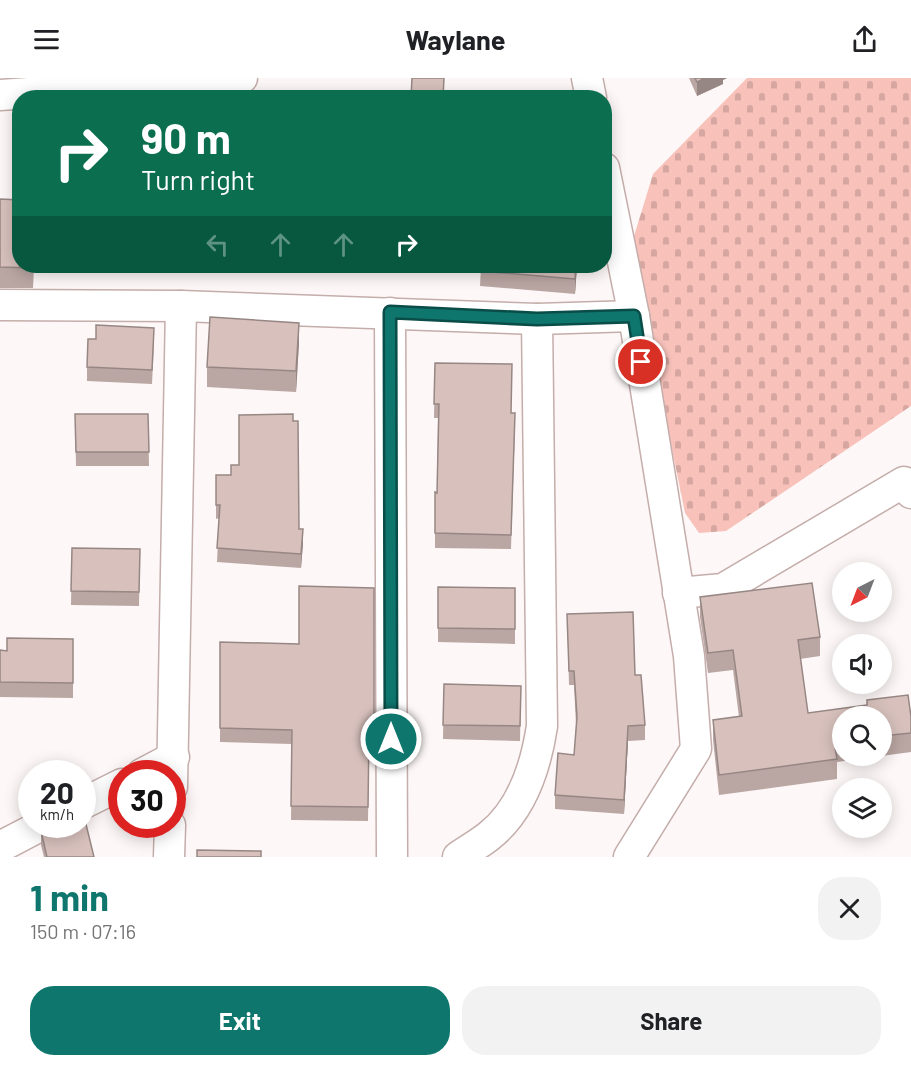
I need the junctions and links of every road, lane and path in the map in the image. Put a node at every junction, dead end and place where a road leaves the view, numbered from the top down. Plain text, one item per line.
1 (242, 78) edge
2 (71, 90) edge
3 (612, 207) edge
4 (0, 306) edge
5 (181, 306) junction
6 (390, 312) junction
7 (634, 316) junction
8 (537, 319) junction
9 (911, 493) edge
10 (678, 593) junction
11 (174, 757) junction
12 (168, 760) edge
13 (174, 760) edge
14 (18, 838) edge
15 (170, 838) edge
16 (0, 847) edge
17 (169, 857) edge
18 (392, 857) edge
19 (458, 857) edge
20 (629, 857) edge

1 - 2 street
3 - 7 street
4 - 5 street
5 - 6 street
5 - 11 street
6 - 8 street
6 - 18 street
7 - 8 street
7 - 10 street
8 - 19 street
9 - 10 street
10 - 20 street
11 - 12 street
11 - 13 street
14 - 16 street
15 - 17 street

